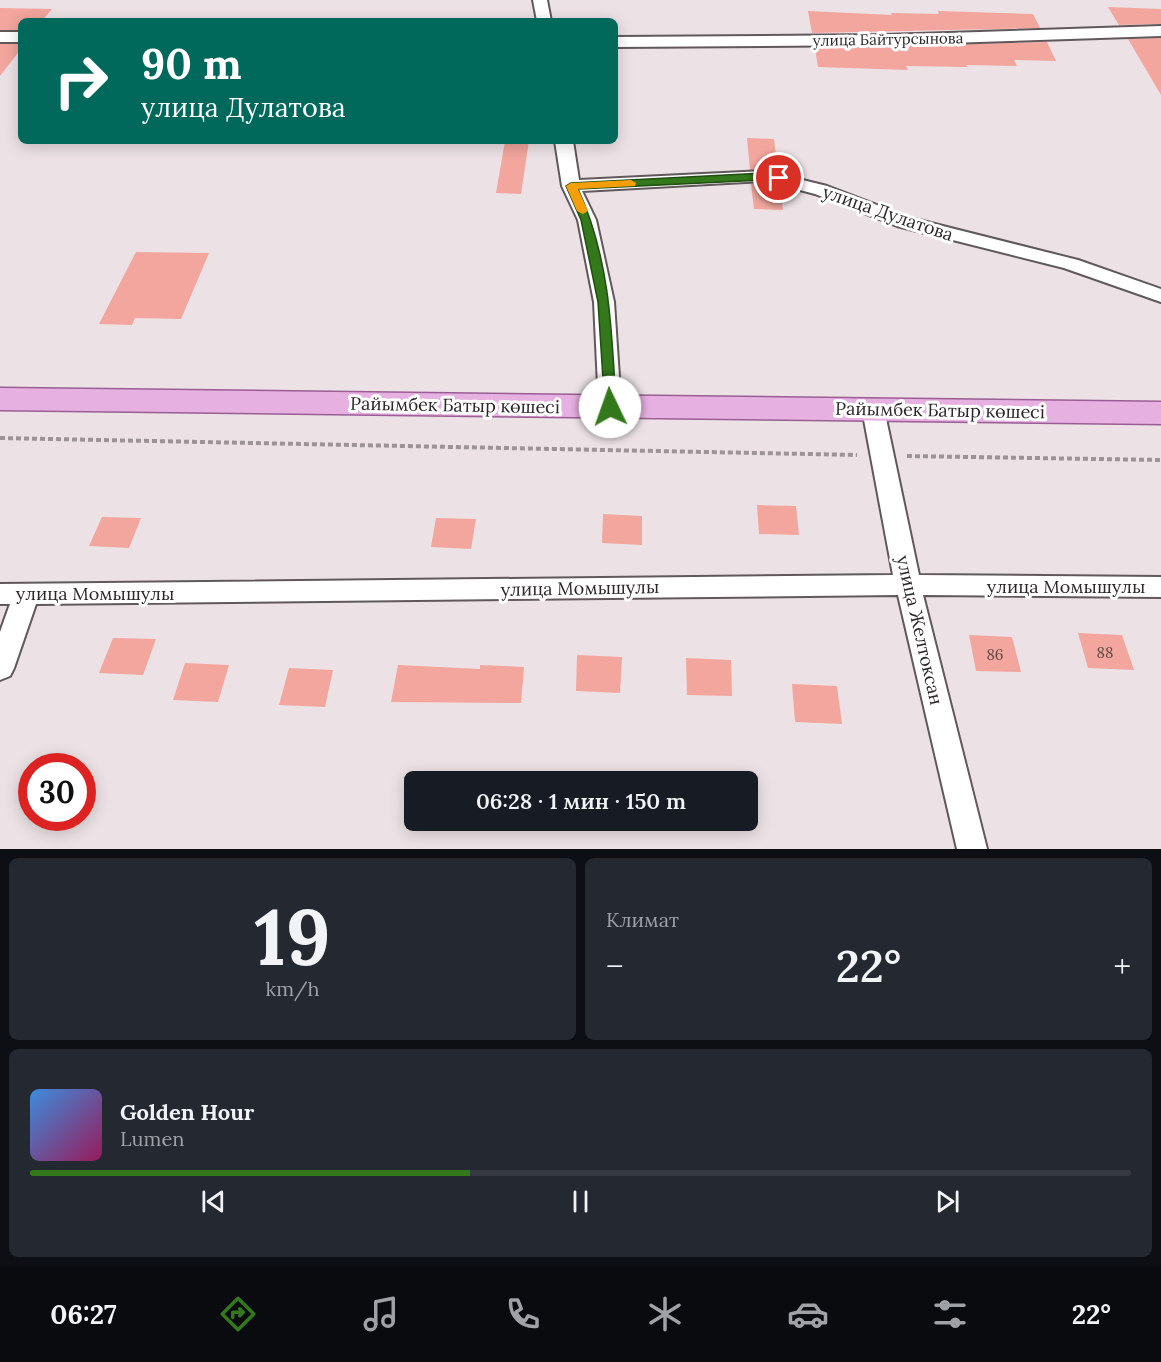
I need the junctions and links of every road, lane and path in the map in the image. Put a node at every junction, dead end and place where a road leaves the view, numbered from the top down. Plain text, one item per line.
1 (540, 0) edge
2 (543, 18) edge
3 (1161, 31) edge
4 (0, 37) edge
5 (18, 37) edge
6 (618, 42) edge
7 (564, 144) edge
8 (571, 186) junction
9 (1161, 296) edge
10 (0, 399) edge
11 (610, 407) junction
12 (873, 409) junction
13 (1161, 413) edge
14 (0, 438) edge
15 (883, 456) junction
16 (1161, 460) edge
17 (908, 585) junction
18 (1161, 587) edge
19 (0, 594) edge
20 (27, 594) junction
21 (0, 668) edge
22 (972, 849) edge

1 - 2 street
3 - 6 street, улица Байтурсынова
4 - 5 street
7 - 8 street
8 - 9 street, улица Дулатова
8 - 11 street
10 - 11 main road, Райымбек Батыр көшесі
11 - 12 main road, Райымбек Батыр көшесі
12 - 13 main road, Райымбек Батыр көшесі
12 - 15 street, улица Желтоксан
14 - 15 path
15 - 16 path
15 - 17 street, улица Желтоксан
17 - 18 street, улица Момышулы
17 - 20 street, улица Момышулы
17 - 22 street, улица Желтоксан
19 - 20 street, улица Момышулы
20 - 21 street

